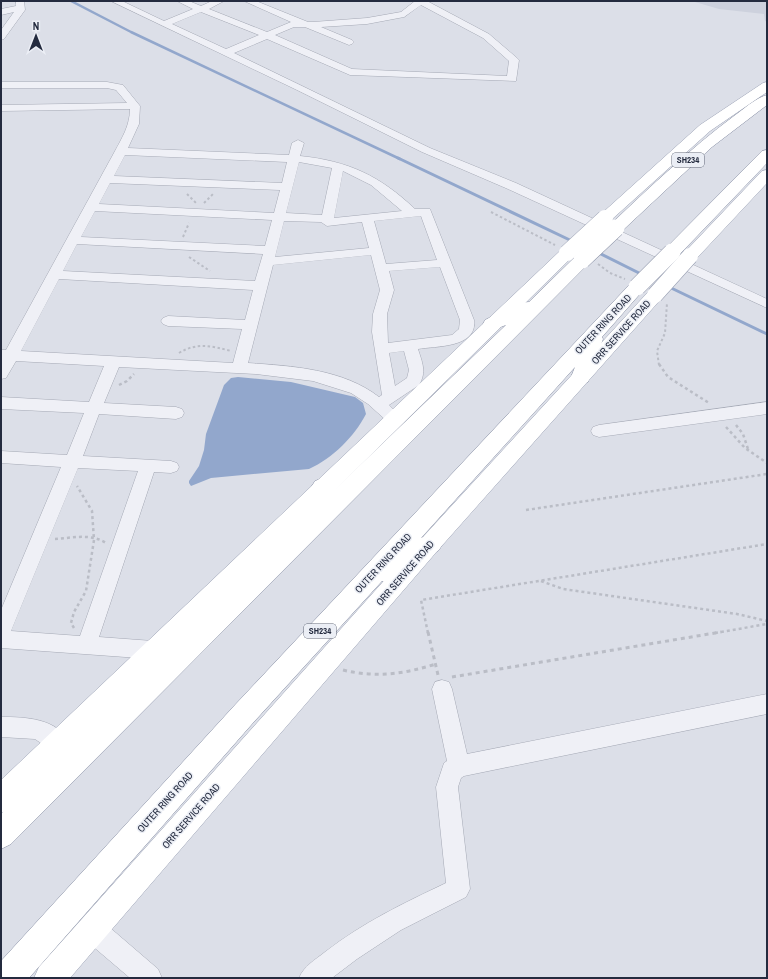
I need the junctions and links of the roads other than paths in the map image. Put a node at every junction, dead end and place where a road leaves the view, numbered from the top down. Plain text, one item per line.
1 (115, 1) edge
2 (181, 1) edge
3 (220, 1) edge
4 (248, 1) edge
5 (420, 1) edge
6 (20, 4) edge
7 (200, 9) junction
8 (1, 12) edge
9 (164, 24) junction
10 (306, 24) junction
11 (267, 35) junction
12 (1, 37) edge
13 (349, 42) dead end
14 (226, 53) junction
15 (1, 85) edge
16 (767, 86) edge
17 (767, 99) edge
18 (135, 106) junction
19 (1, 108) edge
20 (298, 143) dead end
21 (121, 151) junction
22 (767, 154) edge
23 (294, 159) junction
24 (338, 166) junction
25 (767, 174) edge
26 (106, 179) junction
27 (286, 187) junction
28 (91, 206) junction
29 (412, 213) junction
30 (279, 217) junction
31 (367, 218) junction
32 (328, 219) junction
33 (611, 223) junction
34 (73, 240) junction
35 (376, 251) junction
36 (269, 256) junction
37 (574, 256) junction
38 (445, 263) junction
39 (381, 268) junction
40 (54, 275) junction
41 (261, 286) junction
42 (646, 291) junction
43 (545, 296) junction
44 (767, 304) edge
45 (168, 321) dead end
46 (492, 324) junction
47 (251, 325) junction
48 (597, 330) junction
49 (409, 345) junction
50 (382, 349) junction
51 (6, 356) edge
52 (113, 362) junction
53 (239, 369) junction
54 (1, 374) edge
55 (581, 376) junction
56 (96, 402) junction
57 (1, 403) edge
58 (387, 407) junction
59 (767, 408) edge
60 (176, 413) dead end
61 (599, 431) dead end
62 (1, 457) edge
63 (148, 466) junction
64 (171, 467) dead end
65 (69, 468) junction
66 (323, 487) junction
67 (431, 543) junction
68 (277, 561) junction
69 (360, 588) junction
70 (1, 634) edge
71 (1, 639) edge
72 (87, 645) junction
73 (153, 650) junction
74 (440, 684) road end
75 (767, 704) edge
76 (1, 727) edge
77 (58, 743) junction
78 (459, 766) junction
79 (1, 799) edge
80 (1, 834) edge
81 (92, 929) junction
82 (7, 978) edge
83 (50, 978) edge
84 (149, 978) edge
85 (312, 978) edge

1 - 9 street
2 - 7 street
3 - 7 street
4 - 10 street
5 - 10 street
5 - 11 street
6 - 8 street
6 - 12 street
7 - 9 street
7 - 11 street
9 - 14 street
10 - 11 street
10 - 13 street
11 - 14 street
14 - 44 street
15 - 18 street
16 - 33 main road
17 - 33 highway, SH234
18 - 19 street
18 - 21 street
20 - 23 street
21 - 23 street
21 - 26 street
22 - 42 highway, OUTER RING ROAD / SH234, bridge
23 - 24 street
23 - 27 street
24 - 29 street
24 - 32 street
25 - 42 main road, ORR SERVICE ROAD, bridge
26 - 27 street
26 - 28 street
27 - 30 street
28 - 30 street
28 - 34 street
29 - 31 street
29 - 38 street
30 - 32 street
30 - 36 street
31 - 32 street
31 - 35 street
33 - 37 highway, SH234, bridge
34 - 36 street
34 - 40 street
35 - 36 street
35 - 39 street
36 - 41 street
37 - 43 highway, SH234
37 - 46 main road
38 - 39 street
38 - 49 street
39 - 50 street
40 - 41 street
40 - 51 street
41 - 47 street
42 - 48 highway, OUTER RING ROAD / SH234
42 - 55 main road, ORR SERVICE ROAD
43 - 46 highway
43 - 68 highway, SH234
45 - 47 street
46 - 58 main road
47 - 53 street
48 - 55 highway
48 - 69 highway, OUTER RING ROAD / SH234
49 - 50 street
49 - 58 street
50 - 58 street
51 - 52 street
51 - 54 street
52 - 53 street
52 - 56 street
53 - 58 street
55 - 67 main road, ORR SERVICE ROAD
56 - 57 street
56 - 60 street
56 - 65 street
58 - 66 main road
59 - 61 street
62 - 65 street
63 - 64 street
63 - 65 street
63 - 72 street
65 - 70 street
66 - 68 highway
66 - 73 main road
67 - 69 highway
67 - 81 main road, ORR SERVICE ROAD
68 - 80 highway, SH234
69 - 82 highway, OUTER RING ROAD / SH234
71 - 72 street
72 - 73 street
73 - 77 main road
74 - 78 street
75 - 78 street
76 - 77 street
77 - 79 main road
78 - 85 street
81 - 83 main road, ORR SERVICE ROAD
81 - 84 street

